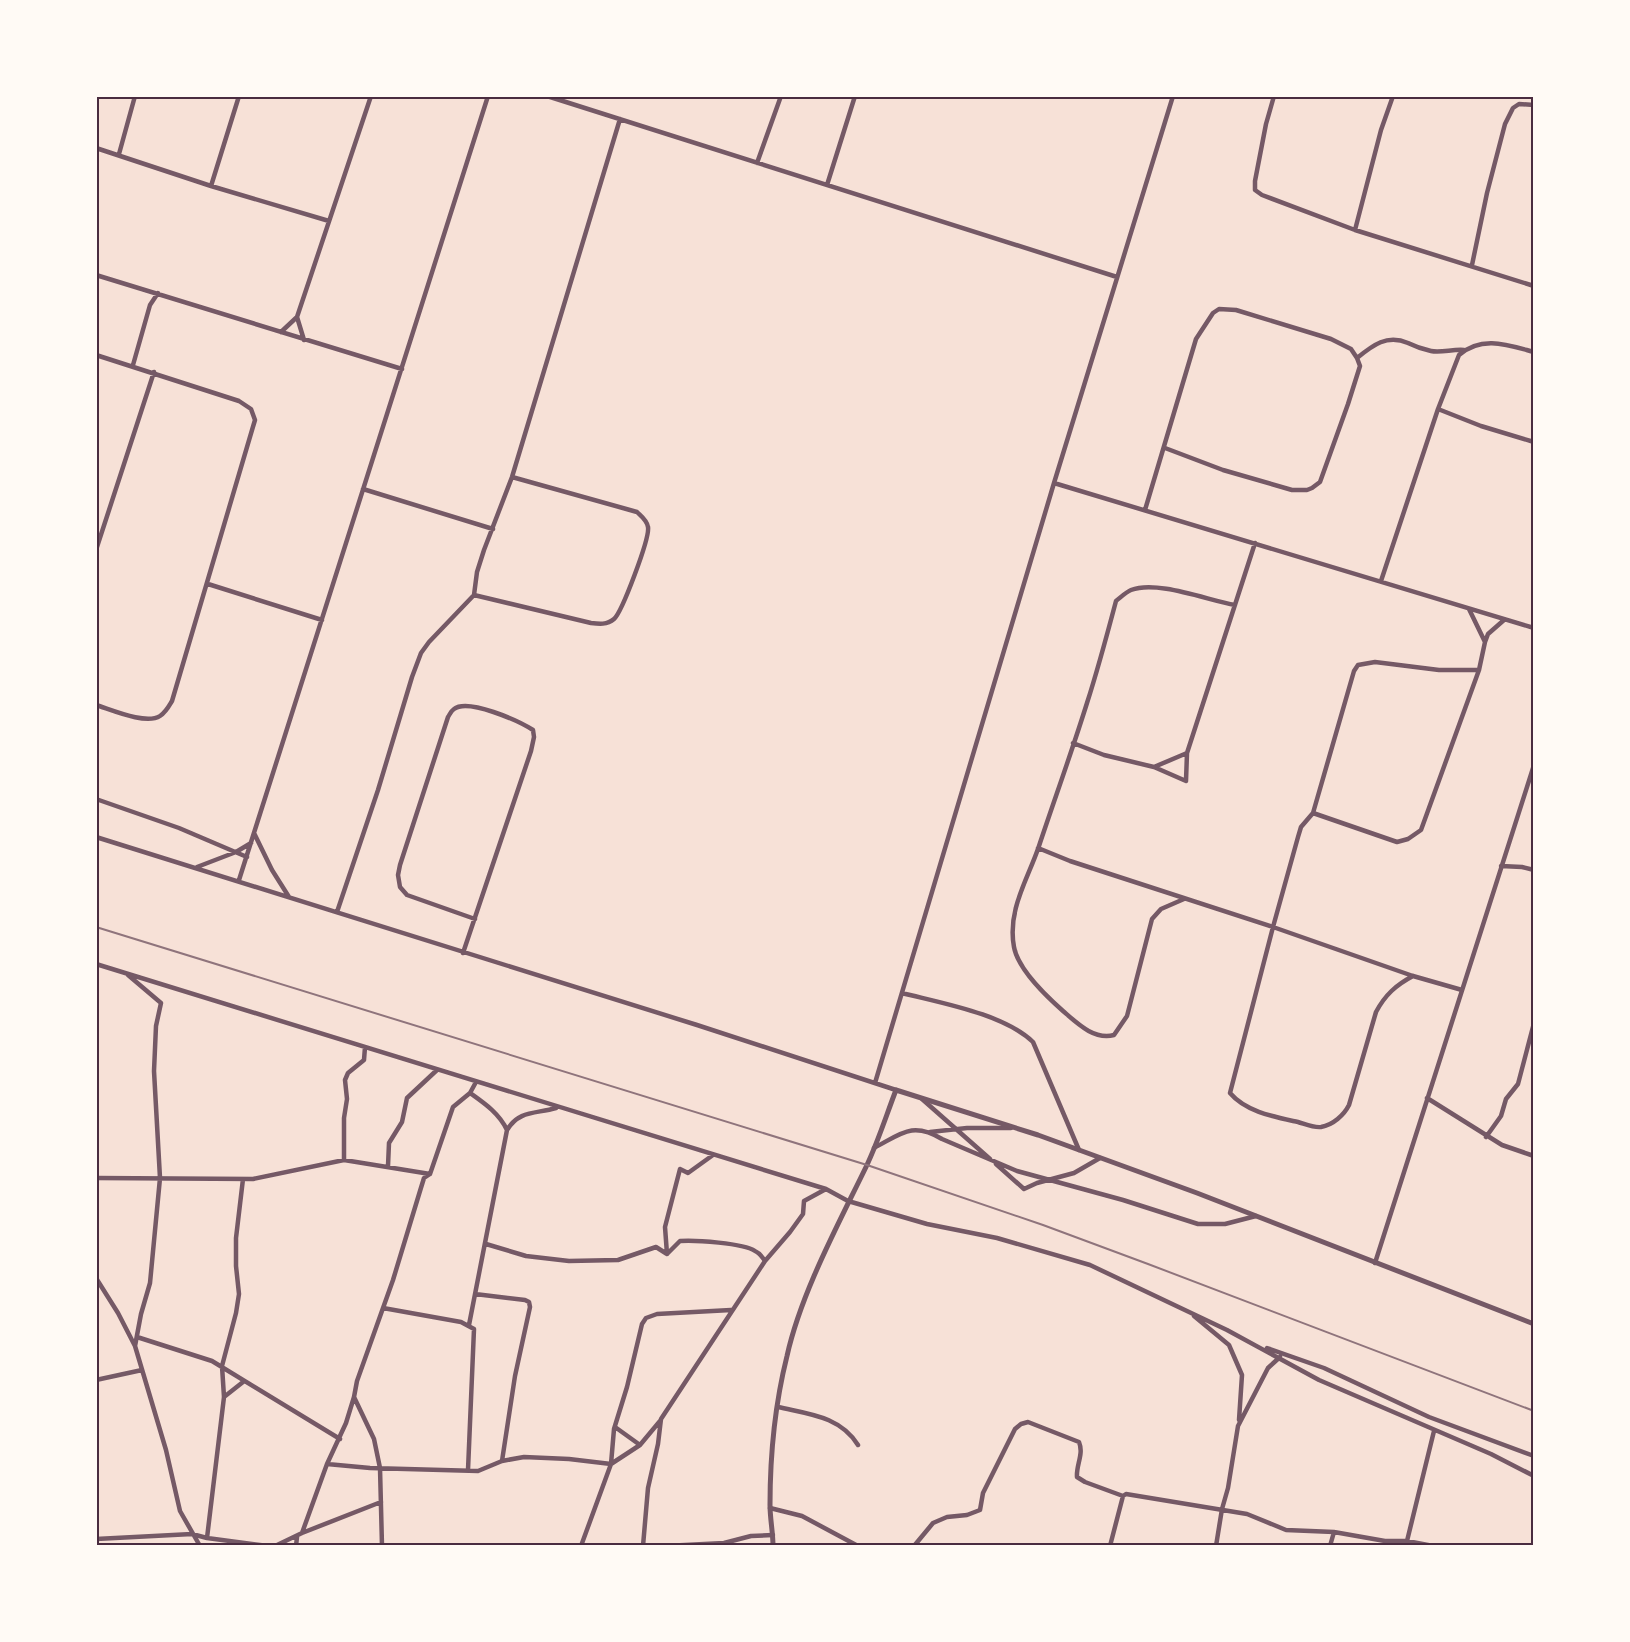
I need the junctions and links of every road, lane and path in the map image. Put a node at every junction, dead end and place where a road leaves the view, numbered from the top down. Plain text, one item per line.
1 (135, 96) edge
2 (239, 96) edge
3 (371, 96) edge
4 (488, 96) edge
5 (548, 96) edge
6 (781, 96) edge
7 (855, 96) edge
8 (1173, 96) edge
9 (1274, 96) edge
10 (1393, 96) edge
11 (1534, 105) edge
12 (620, 119) junction
13 (96, 148) edge
14 (119, 154) junction
15 (757, 163) junction
16 (827, 185) junction
17 (211, 186) junction
18 (329, 221) junction
19 (1355, 230) junction
20 (1472, 266) junction
21 (96, 275) edge
22 (1117, 277) junction
23 (1534, 286) edge
24 (158, 293) junction
25 (297, 318) junction
26 (280, 332) junction
27 (304, 340) junction
28 (1464, 350) junction
29 (1534, 352) edge
30 (96, 355) edge
31 (1357, 358) junction
32 (133, 365) junction
33 (402, 369) junction
34 (154, 372) junction
35 (1438, 410) junction
36 (1534, 442) edge
37 (1164, 448) junction
38 (512, 477) junction
39 (1054, 483) junction
40 (363, 489) junction
41 (1145, 510) junction
42 (493, 529) junction
43 (1255, 543) junction
44 (96, 550) edge
45 (1381, 581) junction
46 (208, 584) junction
47 (474, 595) junction
48 (1234, 605) junction
49 (1469, 609) junction
50 (1505, 619) junction
51 (322, 620) junction
52 (1534, 628) edge
53 (1485, 642) junction
54 (1479, 670) junction
55 (96, 705) edge
56 (1073, 743) junction
57 (1187, 753) junction
58 (1534, 765) edge
59 (1154, 767) junction
60 (96, 799) edge
61 (1313, 813) junction
62 (254, 834) junction
63 (96, 837) edge
64 (251, 843) junction
65 (1038, 848) junction
66 (236, 852) junction
67 (247, 857) junction
68 (1501, 866) junction
69 (197, 867) junction
70 (1534, 870) edge
71 (239, 880) junction
72 (290, 897) junction
73 (1184, 899) junction
74 (337, 912) junction
75 (475, 919) junction
76 (1273, 927) junction
77 (463, 952) junction
78 (96, 964) edge
79 (126, 974) junction
80 (1413, 976) junction
81 (1462, 990) junction
82 (902, 993) junction
83 (1534, 1023) edge
84 (365, 1047) junction
85 (437, 1070) junction
86 (476, 1082) junction
87 (875, 1083) junction
88 (896, 1090) junction
89 (470, 1093) junction
90 (1427, 1098) junction
91 (921, 1099) junction
92 (559, 1108) junction
93 (1016, 1128) junction
94 (956, 1129) junction
95 (507, 1130) junction
96 (930, 1132) junction
97 (1486, 1137) junction
98 (874, 1148) junction
99 (1079, 1150) junction
100 (713, 1155) junction
101 (1534, 1156) edge
102 (1100, 1158) junction
103 (344, 1160) junction
104 (992, 1160) junction
105 (388, 1166) junction
106 (430, 1174) junction
107 (96, 1178) edge
108 (160, 1179) junction
109 (243, 1179) junction
110 (1053, 1179) junction
111 (826, 1189) junction
112 (848, 1201) junction
113 (1256, 1216) junction
114 (486, 1244) junction
115 (667, 1254) junction
116 (765, 1261) junction
117 (1375, 1263) junction
118 (96, 1278) edge
119 (475, 1294) junction
120 (383, 1308) junction
121 (731, 1310) junction
122 (1189, 1311) junction
123 (1534, 1324) edge
124 (469, 1325) junction
125 (137, 1337) junction
126 (135, 1346) junction
127 (1261, 1347) junction
128 (1280, 1357) junction
129 (222, 1366) junction
130 (142, 1370) junction
131 (96, 1380) edge
132 (243, 1382) junction
133 (224, 1397) junction
134 (354, 1398) junction
135 (777, 1407) junction
136 (661, 1419) junction
137 (1238, 1426) junction
138 (615, 1427) junction
139 (1434, 1431) junction
140 (340, 1439) junction
141 (640, 1445) junction
142 (858, 1445) dead end
143 (1534, 1456) edge
144 (502, 1461) junction
145 (327, 1464) junction
146 (611, 1464) junction
147 (380, 1468) junction
148 (468, 1470) junction
149 (1534, 1476) edge
150 (1123, 1496) junction
151 (381, 1502) junction
152 (770, 1508) junction
153 (1222, 1509) junction
154 (1334, 1532) junction
155 (302, 1533) junction
156 (192, 1534) junction
157 (773, 1535) junction
158 (297, 1537) junction
159 (207, 1538) junction
160 (96, 1539) edge
161 (1407, 1541) junction
162 (236, 1542) junction
163 (1384, 1543) edge
164 (724, 1545) edge
165 (200, 1546) edge
166 (226, 1546) edge
167 (268, 1546) edge
168 (275, 1546) edge
169 (297, 1546) edge
170 (382, 1546) edge
171 (581, 1546) edge
172 (643, 1546) edge
173 (665, 1546) edge
174 (773, 1546) edge
175 (858, 1546) edge
176 (914, 1546) edge
177 (1110, 1546) edge
178 (1216, 1546) edge
179 (1330, 1546) edge
180 (1432, 1546) edge

1 - 14 street
2 - 17 street
3 - 18 street
4 - 33 street
5 - 12 street
6 - 15 street
7 - 16 street
8 - 22 street
9 - 19 street
10 - 19 street
11 - 20 street
12 - 15 street
12 - 38 street
13 - 14 street
14 - 17 street
15 - 16 street
16 - 22 street
17 - 18 street
18 - 25 street
19 - 20 street
20 - 23 street
21 - 24 street
22 - 39 street
24 - 26 street
24 - 32 street
25 - 26 street
25 - 27 street
26 - 27 street
27 - 33 street
28 - 29 street
28 - 31 street
28 - 35 street
30 - 32 street
31 - 37 street
31 - 37 street
32 - 34 street
33 - 40 street
34 - 44 street
34 - 46 street
35 - 36 street
35 - 45 street
37 - 41 street
38 - 42 street
38 - 47 street
39 - 41 street
39 - 82 street
40 - 42 street
40 - 51 street
41 - 43 street
42 - 47 street
43 - 45 street
43 - 48 street
45 - 49 street
46 - 51 street
46 - 55 street
47 - 74 street
48 - 56 street
48 - 57 street
49 - 50 street
49 - 53 street
50 - 52 street
50 - 53 street
51 - 62 street
53 - 54 street
54 - 61 street
54 - 61 street
56 - 59 street
56 - 65 street
57 - 59 street
57 - 59 street
58 - 68 street
60 - 66 street
61 - 76 street
62 - 64 street
62 - 72 street
63 - 69 street
64 - 66 street
64 - 67 street
65 - 73 street
65 - 73 street
66 - 67 street
66 - 69 street
67 - 71 street
68 - 70 street
68 - 81 street
69 - 71 street
71 - 72 street
72 - 74 street
73 - 76 street
74 - 77 street
75 - 75 street
75 - 77 street
76 - 80 street
76 - 80 street
77 - 87 street
78 - 79 street
79 - 84 street
79 - 108 street
80 - 81 street
81 - 90 street
82 - 87 street
82 - 99 street
83 - 97 street
84 - 85 street
84 - 103 street
85 - 86 street
85 - 105 street
86 - 89 street
86 - 92 street
87 - 88 street
88 - 91 street
88 - 98 street
89 - 95 street
89 - 106 street
90 - 97 street
90 - 117 street
91 - 93 street
91 - 94 street
92 - 95 street
92 - 100 street
93 - 94 street
93 - 99 street
94 - 96 street
94 - 104 street
95 - 114 street
96 - 98 street
96 - 104 street
97 - 101 street
98 - 112 street
99 - 102 street
100 - 111 street
100 - 115 street
102 - 110 street
102 - 113 street
103 - 105 street
103 - 109 street
104 - 110 street
104 - 110 street
105 - 106 street
106 - 120 street
107 - 108 street
108 - 109 street
108 - 125 street
109 - 129 street
110 - 113 street
111 - 112 street
111 - 116 street
112 - 122 street
112 - 135 street
113 - 117 street
114 - 115 street
114 - 119 street
115 - 116 street
116 - 121 street
117 - 123 street
118 - 126 street
119 - 124 street
119 - 144 street
120 - 124 street
120 - 134 street
121 - 136 street
121 - 138 street
122 - 127 street
122 - 137 street
124 - 148 street
125 - 126 street
125 - 129 street
126 - 130 street
127 - 128 street
127 - 143 street
128 - 137 street
128 - 139 street
129 - 132 street
129 - 133 street
130 - 131 street
130 - 156 street
132 - 133 street
132 - 140 street
133 - 159 street
134 - 140 street
134 - 147 street
135 - 142 street
135 - 152 street
136 - 141 street
136 - 172 street
137 - 153 street
138 - 141 street
138 - 146 street
139 - 149 street
139 - 161 street
140 - 145 street
141 - 146 street
144 - 146 street
144 - 148 street
145 - 147 street
145 - 155 street
146 - 171 street
147 - 148 street
147 - 151 street
150 - 153 street
150 - 176 street
150 - 177 street
151 - 155 street
151 - 170 street
152 - 157 street
152 - 175 street
153 - 154 street
153 - 178 street
154 - 163 street
154 - 179 street
155 - 158 street
156 - 159 street
156 - 160 street
156 - 165 street
157 - 164 street
157 - 174 street
158 - 168 street
158 - 169 street
159 - 162 street
161 - 163 street
161 - 180 street
162 - 166 street
162 - 167 street
164 - 173 street

